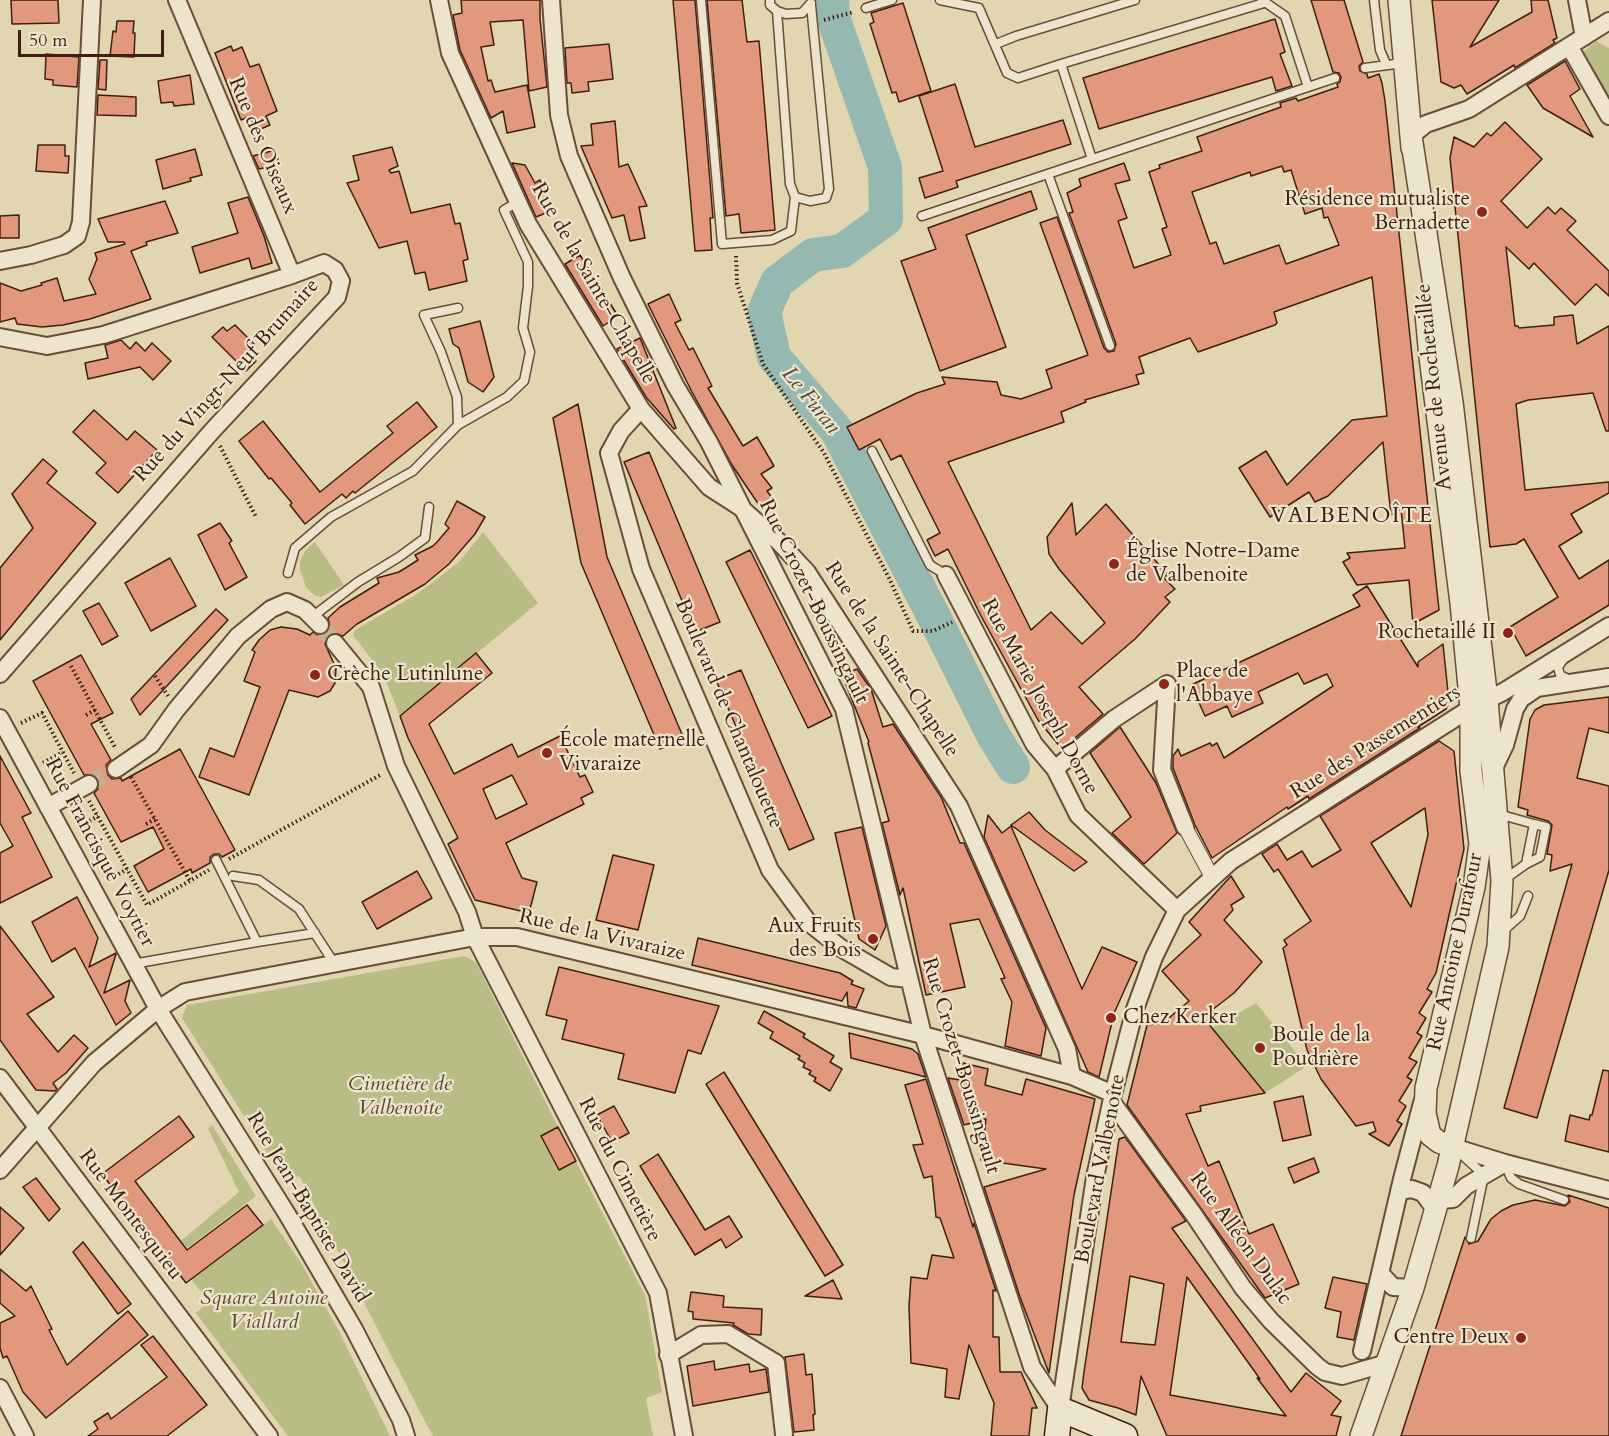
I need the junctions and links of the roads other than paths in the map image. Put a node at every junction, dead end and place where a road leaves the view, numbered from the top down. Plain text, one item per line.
1 (92, 0) edge
2 (177, 0) edge
3 (439, 0) edge
4 (551, 0) edge
5 (701, 0) edge
6 (770, 0) edge
7 (892, 0) edge
8 (940, 0) edge
9 (1135, 0) edge
10 (1374, 0) edge
11 (1399, 0) edge
12 (1577, 0) edge
13 (1263, 1) edge
14 (811, 3) edge
15 (866, 8) dead end
16 (777, 11) junction
17 (1609, 21) edge
18 (1584, 37) junction
19 (996, 44) junction
20 (1569, 46) junction
21 (1395, 63) junction
22 (1061, 64) junction
23 (1365, 68) dead end
24 (1335, 78) dead end
25 (1308, 87) junction
26 (1609, 116) edge
27 (1411, 136) junction
28 (1092, 159) junction
29 (1048, 174) junction
30 (795, 197) junction
31 (518, 202) junction
32 (922, 216) dead end
33 (0, 261) edge
34 (292, 275) junction
35 (458, 308) dead end
36 (0, 337) edge
37 (1110, 346) dead end
38 (641, 410) junction
39 (458, 425) junction
40 (872, 451) dead end
41 (429, 507) dead end
42 (740, 507) junction
43 (288, 573) dead end
44 (946, 575) joint
45 (316, 621) joint
46 (1609, 626) edge
47 (335, 643) tunnel mouth
48 (1573, 648) junction
49 (0, 674) edge
50 (1609, 677) edge
51 (1573, 682) junction
52 (1479, 704) junction
53 (4, 724) edge
54 (1442, 727) junction
55 (1471, 736) junction
56 (1494, 768) junction
57 (116, 769) tunnel mouth
58 (1055, 769) junction
59 (86, 786) tunnel mouth
60 (48, 807) junction
61 (1497, 814) junction
62 (1185, 827) joint
63 (215, 864) road end
64 (233, 876) dead end
65 (1212, 877) junction
66 (1502, 881) junction
67 (1528, 896) dead end
68 (1177, 910) junction
69 (315, 933) junction
70 (1498, 935) junction
71 (475, 938) junction
72 (257, 942) junction
73 (133, 964) junction
74 (334, 964) junction
75 (909, 979) junction
76 (158, 1009) junction
77 (923, 1035) junction
78 (1072, 1076) junction
79 (0, 1078) edge
80 (1426, 1088) junction
81 (1112, 1098) junction
82 (36, 1128) junction
83 (1455, 1138) junction
84 (1505, 1163) junction
85 (0, 1170) edge
86 (1484, 1175) junction
87 (1609, 1190) edge
88 (1399, 1191) junction
89 (1564, 1200) dead end
90 (1438, 1205) junction
91 (1471, 1238) dead end
92 (1381, 1274) junction
93 (1413, 1288) junction
94 (1362, 1351) dead end
95 (668, 1355) junction
96 (1387, 1363) junction
97 (0, 1388) edge
98 (1060, 1409) junction
99 (1365, 1432) edge
100 (784, 1434) dead end
101 (25, 1436) edge
102 (269, 1436) edge
103 (406, 1436) edge
104 (684, 1436) edge
105 (1057, 1436) edge
106 (1125, 1436) edge

1 - 33 street
2 - 34 street, Rue des Oiseaux
3 - 31 street, Rue de la Sainte-Chapelle
4 - 42 street, Rue Crozet-Boussingault
5 - 30 lane
6 - 16 lane
7 - 15 lane
8 - 19 lane
9 - 19 lane
10 - 21 lane
11 - 21 street, Avenue de Rochetaillée
12 - 18 street
13 - 22 lane
13 - 25 lane
14 - 16 lane
14 - 30 lane
16 - 30 lane
17 - 18 street
18 - 20 street
19 - 22 lane
20 - 26 street
20 - 27 street
21 - 23 lane
21 - 27 street, Avenue de Rochetaillée
22 - 28 lane
24 - 25 lane
25 - 28 lane
27 - 52 street, Avenue de Rochetaillée
28 - 29 lane
29 - 32 lane
29 - 37 lane
31 - 38 street, Rue de la Sainte-Chapelle
31 - 39 lane
34 - 36 street, Rue du Vingt-Neuf Brumaire
34 - 49 street, Rue du Vingt-Neuf Brumaire
35 - 39 lane
38 - 42 street, Rue de la Sainte-Chapelle
38 - 75 street, Boulevard de Chantalouette
39 - 43 lane
40 - 44 lane
41 - 45 lane
42 - 75 street, Rue Crozet-Boussingault
42 - 78 street, Rue de la Sainte-Chapelle
44 - 58 street, Rue Marie Joseph Dorne
45 - 57 street
46 - 48 street, Rue des Passementiers
47 - 71 street, Rue du Cimetière
48 - 51 lane
48 - 52 street, Rue des Passementiers
50 - 51 street
51 - 56 street
52 - 54 street, Rue des Passementiers
52 - 55 street, Rue Antoine Durafour
52 - 56 street, Rue Antoine Durafour
53 - 60 street, Rue Francisque Voytier
54 - 55 street
54 - 65 street, Rue des Passementiers
55 - 66 street
55 - 80 street, Rue Antoine Durafour
56 - 61 street, Rue Antoine Durafour
58 - 62 street
58 - 68 street, Rue Marie Joseph Dorne
59 - 60 street
60 - 73 street, Rue Francisque Voytier
61 - 66 street, Rue Antoine Durafour
61 - 66 lane
62 - 65 street
63 - 72 lane
64 - 69 lane
65 - 68 street, Rue des Passementiers
66 - 70 street, Rue Antoine Durafour
67 - 70 lane
68 - 81 street, Boulevard Valbenoîte
69 - 72 lane
69 - 74 lane
70 - 83 street, Rue Antoine Durafour
71 - 74 street, Rue de la Vivaraize
71 - 77 street, Rue de la Vivaraize
71 - 95 street, Rue du Cimetière
72 - 73 lane
73 - 76 street, Rue Francisque Voytier
74 - 76 street, Rue de la Vivaraize
75 - 77 street, Rue Crozet-Boussingault
76 - 82 street, Rue de la Vivaraize
76 - 103 street, Rue Jean-Baptiste David
77 - 78 street, Rue de la Vivaraize
77 - 98 street, Rue Crozet-Boussingault
78 - 81 street, Rue de la Vivaraize
79 - 82 street, Rue Montesquieu
80 - 83 street, Rue Antoine Durafour
80 - 88 street, Rue Antoine Durafour
81 - 96 street, Rue Alléon Dulac
81 - 98 street, Boulevard Valbenoîte
82 - 85 street, Rue de la Vivaraize
82 - 102 street, Rue Montesquieu
83 - 84 street
83 - 86 lane
83 - 90 street, Rue Antoine Durafour
84 - 86 street
84 - 87 street
84 - 89 lane
86 - 90 street
86 - 91 lane
88 - 90 street
88 - 92 street, Rue Antoine Durafour
90 - 93 street, Rue Antoine Durafour
92 - 93 street
92 - 94 street, Rue Antoine Durafour
93 - 96 street, Rue Antoine Durafour
95 - 100 street
95 - 104 street, Rue du Cimetière
96 - 99 street, Rue Antoine Durafour
97 - 101 street
98 - 105 main road, Boulevard Valbenoîte
98 - 106 main road

